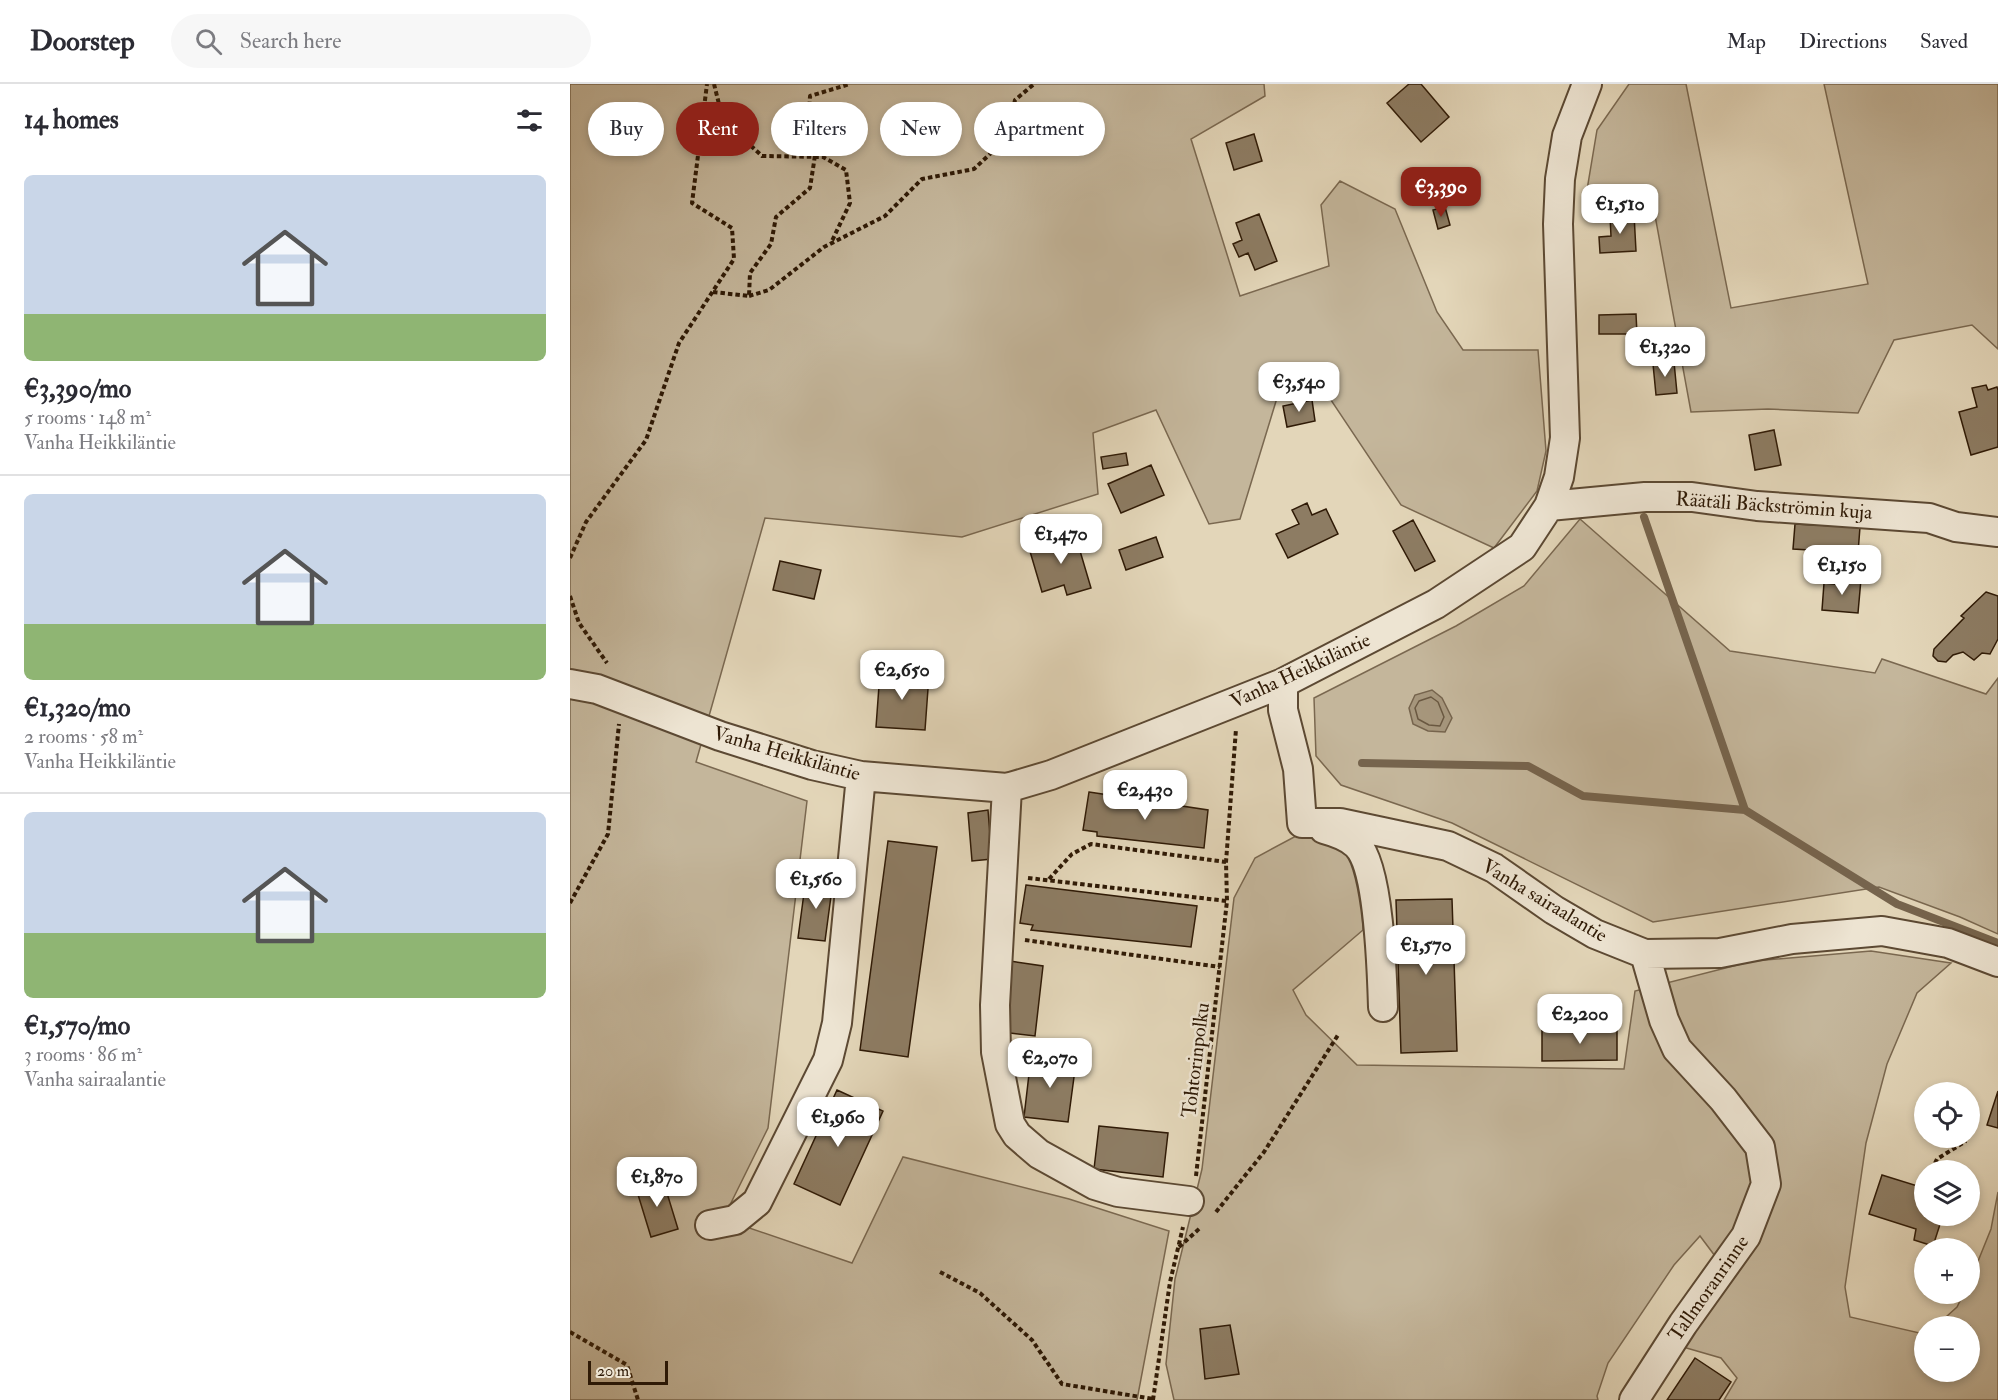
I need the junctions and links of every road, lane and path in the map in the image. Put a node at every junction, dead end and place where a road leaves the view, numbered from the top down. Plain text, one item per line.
1 (707, 84) edge
2 (714, 84) edge
3 (850, 84) edge
4 (1034, 84) edge
5 (1587, 84) edge
6 (814, 157) junction
7 (831, 244) junction
8 (713, 292) junction
9 (748, 296) junction
10 (1549, 506) junction
11 (1998, 532) edge
12 (570, 558) edge
13 (570, 596) edge
14 (1283, 682) junction
15 (570, 684) edge
16 (622, 699) junction
17 (1237, 719) dead end
18 (861, 776) junction
19 (1006, 788) junction
20 (1302, 823) junction
21 (1004, 849) junction
22 (1226, 862) junction
23 (1048, 880) junction
24 (1227, 901) junction
25 (570, 903) edge
26 (998, 936) junction
27 (1645, 954) junction
28 (1998, 962) edge
29 (1220, 967) junction
30 (1383, 1007) dead end
31 (1338, 1035) dead end
32 (1955, 1148) edge
33 (1937, 1160) edge
34 (1204, 1212) junction
35 (710, 1225) dead end
36 (1178, 1249) junction
37 (940, 1272) dead end
38 (570, 1332) edge
39 (638, 1400) edge
40 (1153, 1400) edge
41 (1634, 1400) edge

1 - 8 path
2 - 6 path
3 - 6 path
4 - 7 path
5 - 10 street, Vanha Heikkiläntie
6 - 7 path
6 - 9 path
7 - 9 path
8 - 9 path
8 - 12 path
10 - 11 street, Räätäli Bäckströmin kuja
10 - 14 street, Vanha Heikkiläntie
13 - 16 path
14 - 19 street, Vanha Heikkiläntie
14 - 20 street
15 - 16 street, Vanha Heikkiläntie
16 - 18 street, Vanha Heikkiläntie
16 - 25 path
17 - 22 path, Tohtorinpolku
18 - 19 street, Vanha Heikkiläntie
18 - 35 street
19 - 21 street
20 - 27 street, Vanha sairaalantie
20 - 30 street
21 - 23 path
21 - 26 street
22 - 23 path
22 - 24 path, Tohtorinpolku
23 - 24 path
24 - 29 path, Tohtorinpolku
26 - 29 path
26 - 34 street
27 - 28 street, Vanha sairaalantie
27 - 41 street, Tallmoranrinne
29 - 34 path, Tohtorinpolku
31 - 34 path
32 - 33 path
34 - 36 path, Tohtorinpolku
34 - 36 path
36 - 40 path, Tohtorinpolku
37 - 40 path
38 - 39 path

